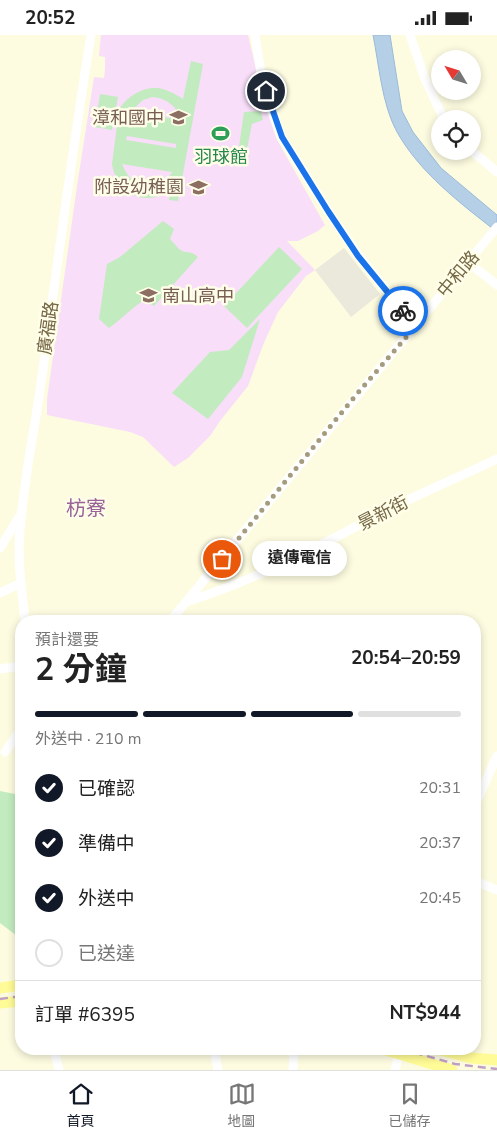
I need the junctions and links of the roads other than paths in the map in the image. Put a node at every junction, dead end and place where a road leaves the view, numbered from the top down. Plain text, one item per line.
1 (91, 35) edge
2 (255, 35) edge
3 (410, 35) edge
4 (440, 110) edge
5 (481, 159) edge
6 (497, 172) edge
7 (497, 227) edge
8 (468, 262) junction
9 (497, 285) edge
10 (415, 327) junction
11 (497, 459) edge
12 (22, 513) junction
13 (0, 549) edge
14 (21, 583) junction
15 (0, 593) edge
16 (186, 602) junction
17 (24, 615) edge
18 (175, 615) edge
19 (15, 667) edge
20 (0, 669) edge
21 (15, 737) edge
22 (5, 751) dead end
23 (497, 756) edge
24 (481, 792) edge
25 (481, 883) edge
26 (497, 890) edge
27 (15, 986) edge
28 (0, 988) edge
29 (15, 1002) edge
30 (0, 1003) edge
31 (55, 1055) edge
32 (215, 1055) edge
33 (294, 1055) edge
34 (399, 1055) edge
35 (402, 1055) edge
36 (460, 1055) edge
37 (497, 1060) edge
38 (59, 1070) edge
39 (218, 1070) edge
40 (293, 1070) edge
41 (396, 1070) edge
42 (452, 1070) edge

1 - 12 street, 廣福路
2 - 10 street
3 - 4 street
5 - 6 street
7 - 8 street, 中和路
8 - 9 street
8 - 10 street, 中和路
10 - 16 street, 中和路
11 - 16 street, 景新街
12 - 13 street
12 - 14 street, 廣福路
14 - 15 street
14 - 17 street, 廣福路
16 - 18 street, 中和路
19 - 20 street
21 - 22 street
23 - 24 street
25 - 26 street
27 - 28 main road
29 - 30 main road
31 - 38 street
32 - 39 street
33 - 40 street
34 - 41 street
35 - 42 main road
36 - 37 main road

